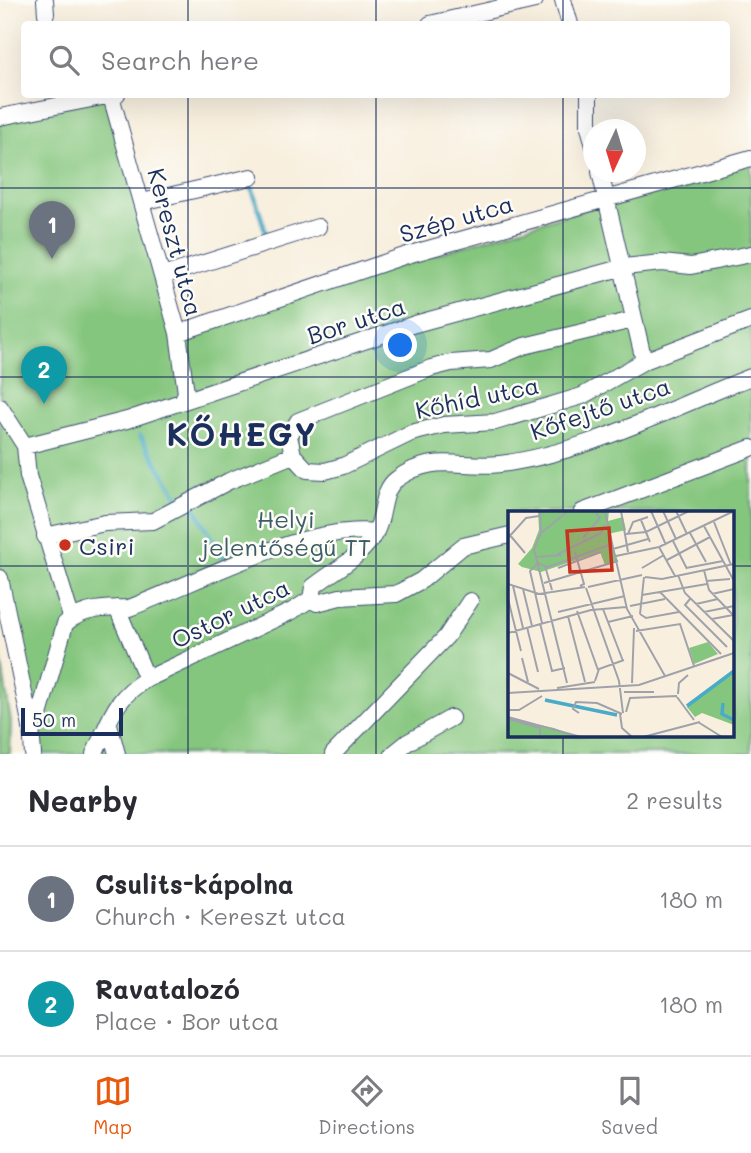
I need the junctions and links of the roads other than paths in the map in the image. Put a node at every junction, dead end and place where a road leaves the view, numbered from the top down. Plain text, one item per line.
1 (535, 0) edge
2 (563, 0) edge
3 (443, 21) edge
4 (569, 21) edge
5 (98, 98) edge
6 (115, 98) edge
7 (589, 98) edge
8 (0, 117) edge
9 (591, 119) edge
10 (751, 158) edge
11 (251, 177) dead end
12 (603, 182) edge
13 (607, 197) junction
14 (142, 202) junction
15 (318, 227) dead end
16 (751, 254) edge
17 (624, 267) junction
18 (163, 276) junction
19 (633, 320) junction
20 (751, 320) edge
21 (178, 333) junction
22 (644, 361) junction
23 (751, 377) edge
24 (182, 401) junction
25 (0, 407) edge
26 (24, 446) junction
27 (751, 448) edge
28 (293, 455) junction
29 (587, 511) edge
30 (376, 532) junction
31 (508, 535) edge
32 (45, 536) junction
33 (0, 578) edge
34 (310, 599) junction
35 (470, 601) dead end
36 (117, 608) junction
37 (71, 617) junction
38 (147, 679) junction
39 (452, 718) dead end
40 (109, 724) junction
41 (32, 727) junction
42 (33, 754) edge
43 (94, 754) edge
44 (117, 754) edge
45 (333, 754) edge
46 (393, 754) edge

1 - 3 street
2 - 4 street
5 - 8 street
6 - 14 street, Kereszt utca
7 - 9 street
10 - 13 street, Szép utca
11 - 14 street
12 - 13 street
13 - 17 street
13 - 21 street, Szép utca
14 - 18 street, Kereszt utca
15 - 18 street
16 - 17 street, Bor utca
17 - 19 street
17 - 24 street, Bor utca
18 - 21 street, Kereszt utca
19 - 22 street
19 - 28 street
20 - 22 street, Kőhíd utca
21 - 24 street, Kereszt utca
22 - 28 street, Kőhíd utca
23 - 30 street, Kőfejtő utca
24 - 26 street, Bor utca
25 - 26 street
26 - 32 street
27 - 29 street
28 - 32 street
30 - 34 street
30 - 36 street
31 - 34 street, Ostor utca
32 - 37 street
33 - 41 street
34 - 38 street, Ostor utca
35 - 45 street
36 - 37 street
36 - 38 street
37 - 41 street
38 - 40 street, Ostor utca
39 - 46 street
40 - 43 street, Ostor utca
40 - 44 street
41 - 42 street

